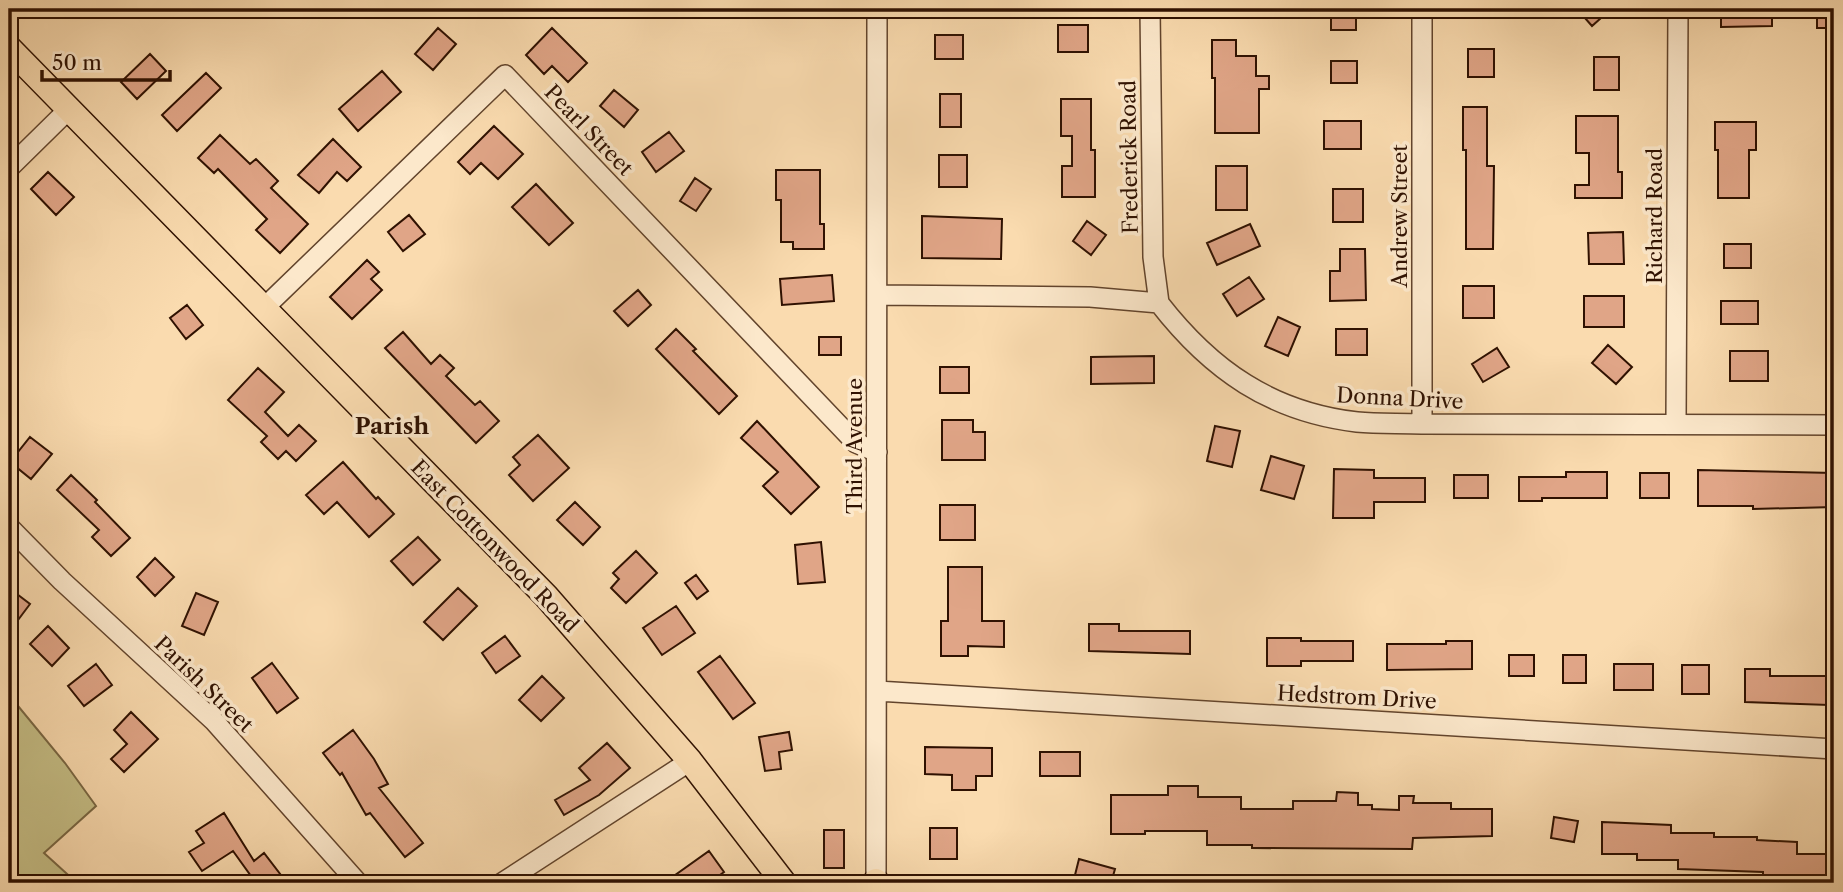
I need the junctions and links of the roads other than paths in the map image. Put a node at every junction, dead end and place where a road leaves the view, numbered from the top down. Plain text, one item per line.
1 (877, 9) edge
2 (1150, 9) edge
3 (1423, 9) edge
4 (1678, 9) edge
5 (9, 48) edge
6 (69, 109) junction
7 (9, 168) edge
8 (877, 295) junction
9 (1159, 303) junction
10 (264, 308) junction
11 (1422, 424) junction
12 (1676, 424) junction
13 (1834, 425) edge
14 (877, 452) junction
15 (9, 527) edge
16 (877, 691) junction
17 (1834, 749) edge
18 (690, 761) junction
19 (358, 883) edge
20 (502, 883) edge
21 (784, 883) edge
22 (876, 883) edge

1 - 8 street, Third Avenue
2 - 9 street, Frederick Road
3 - 11 street, Andrew Street
4 - 12 street, Richard Road
5 - 6 main road, East Cottonwood Road
6 - 7 street
6 - 10 main road, East Cottonwood Road
8 - 9 street
8 - 14 street, Third Avenue
9 - 11 street, Donna Drive
10 - 14 street, Pearl Street
10 - 18 main road, East Cottonwood Road
11 - 12 street, Donna Drive
12 - 13 street, Donna Drive
14 - 16 street, Third Avenue
15 - 19 street, Parish Street
16 - 17 street, Hedstrom Drive
16 - 22 street, Third Avenue
18 - 20 street
18 - 21 main road, East Cottonwood Road

